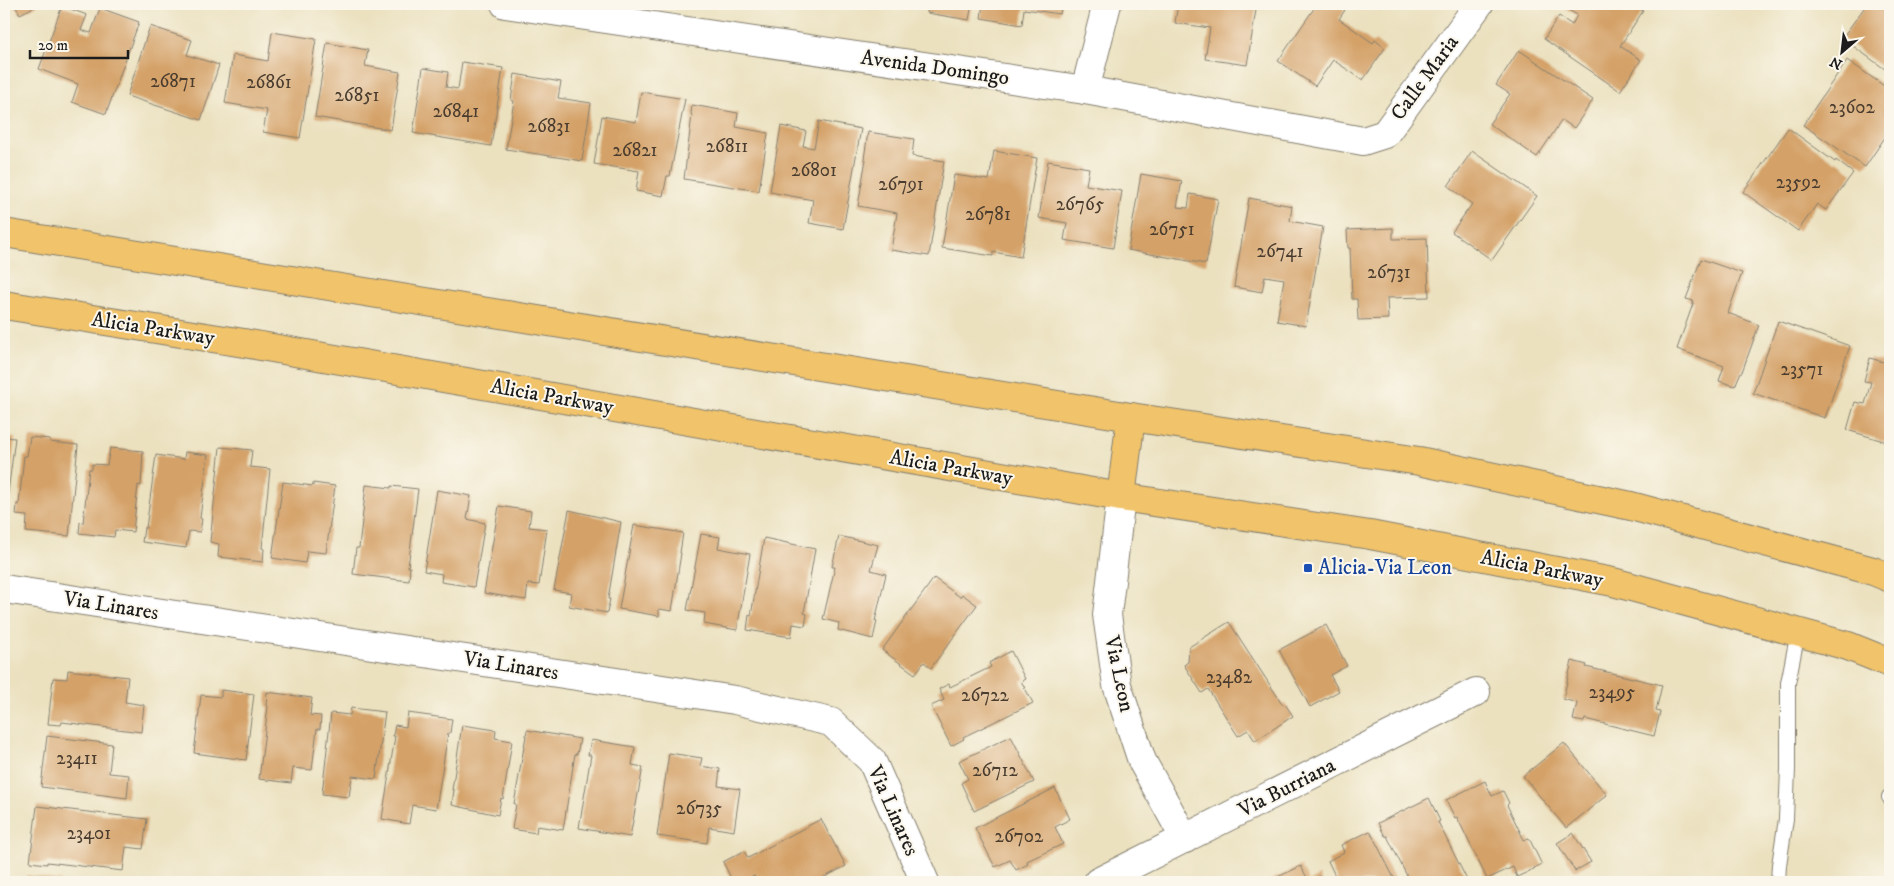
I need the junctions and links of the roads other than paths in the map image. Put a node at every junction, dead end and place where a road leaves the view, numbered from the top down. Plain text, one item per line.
1 (505, 4) edge
2 (1107, 4) edge
3 (1479, 4) edge
4 (1084, 90) junction
5 (1363, 141) joint
6 (4, 233) edge
7 (4, 305) edge
8 (1131, 417) junction
9 (1121, 498) junction
10 (1890, 578) edge
11 (4, 589) edge
12 (1798, 632) junction
13 (1890, 663) edge
14 (1476, 692) dead end
15 (1185, 839) junction
16 (925, 882) edge
17 (1098, 882) edge
18 (1778, 882) edge

1 - 4 street, Avenida Domingo
2 - 4 street
3 - 5 street, Calle Maria
4 - 5 street, Avenida Domingo
6 - 8 main road
7 - 9 main road, Alicia Parkway
8 - 9 main road
8 - 10 main road
9 - 12 main road, Alicia Parkway
9 - 15 street, Via Leon
11 - 16 street, Via Linares
12 - 13 main road, Alicia Parkway
12 - 18 lane
14 - 15 street, Via Burriana
15 - 17 street, Via Burriana

